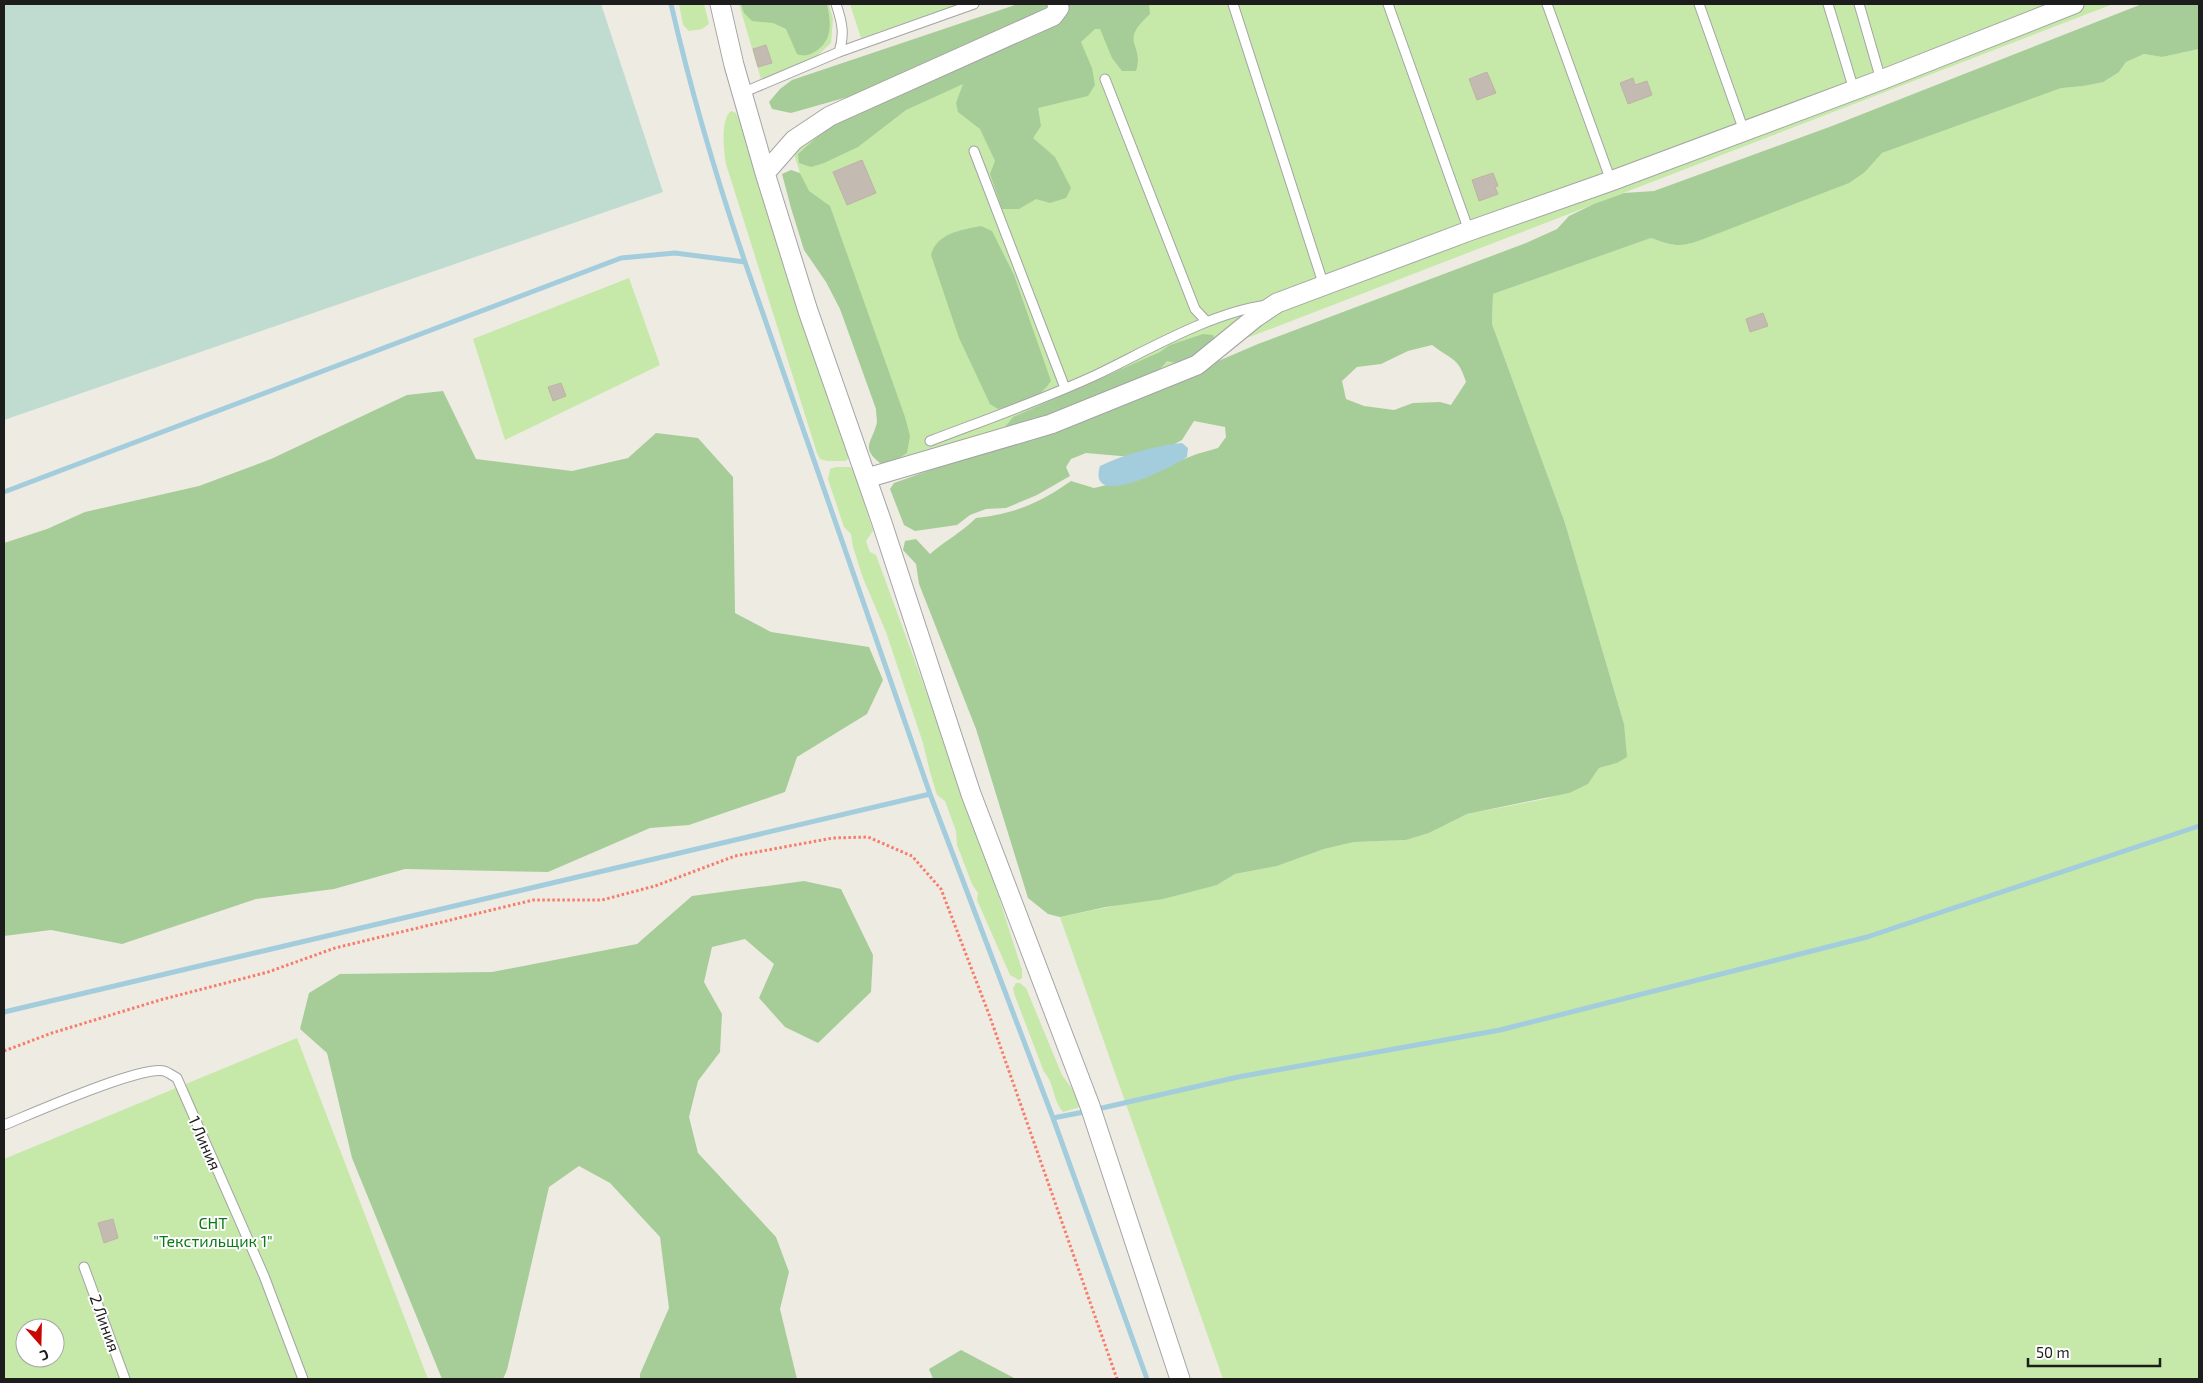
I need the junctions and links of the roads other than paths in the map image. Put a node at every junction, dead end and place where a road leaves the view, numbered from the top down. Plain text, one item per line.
1 (720, 4) edge
2 (836, 4) edge
3 (974, 4) edge
4 (1057, 4) edge
5 (1233, 4) edge
6 (1388, 4) edge
7 (1547, 4) edge
8 (1699, 4) edge
9 (1828, 4) edge
10 (1859, 4) edge
11 (2074, 4) edge
12 (2052, 8) edge
13 (838, 52) junction
14 (1105, 79) dead end
15 (1881, 80) junction
16 (1854, 90) junction
17 (742, 93) junction
18 (1744, 131) junction
19 (974, 151) dead end
20 (765, 173) junction
21 (1611, 180) junction
22 (1469, 231) junction
23 (1324, 286) junction
24 (1277, 304) junction
25 (1207, 322) junction
26 (1065, 388) junction
27 (930, 441) dead end
28 (867, 478) junction
29 (4, 1125) edge
30 (84, 1267) dead end
31 (125, 1379) edge
32 (303, 1379) edge
33 (1180, 1379) edge

1 - 17 street
2 - 13 lane
3 - 13 lane
4 - 20 street
5 - 23 lane
6 - 22 lane
7 - 21 lane
8 - 18 lane
9 - 16 lane
10 - 15 lane
11 - 12 street
12 - 15 street
13 - 17 lane
14 - 25 lane
15 - 16 street
16 - 18 street
17 - 20 street
18 - 21 street
19 - 26 lane
20 - 28 street
21 - 22 street
22 - 23 street
23 - 24 street
24 - 25 lane
24 - 28 street
25 - 26 lane
26 - 27 lane
28 - 33 street
29 - 32 lane, 1 Линия
30 - 31 lane, 2 Линия

